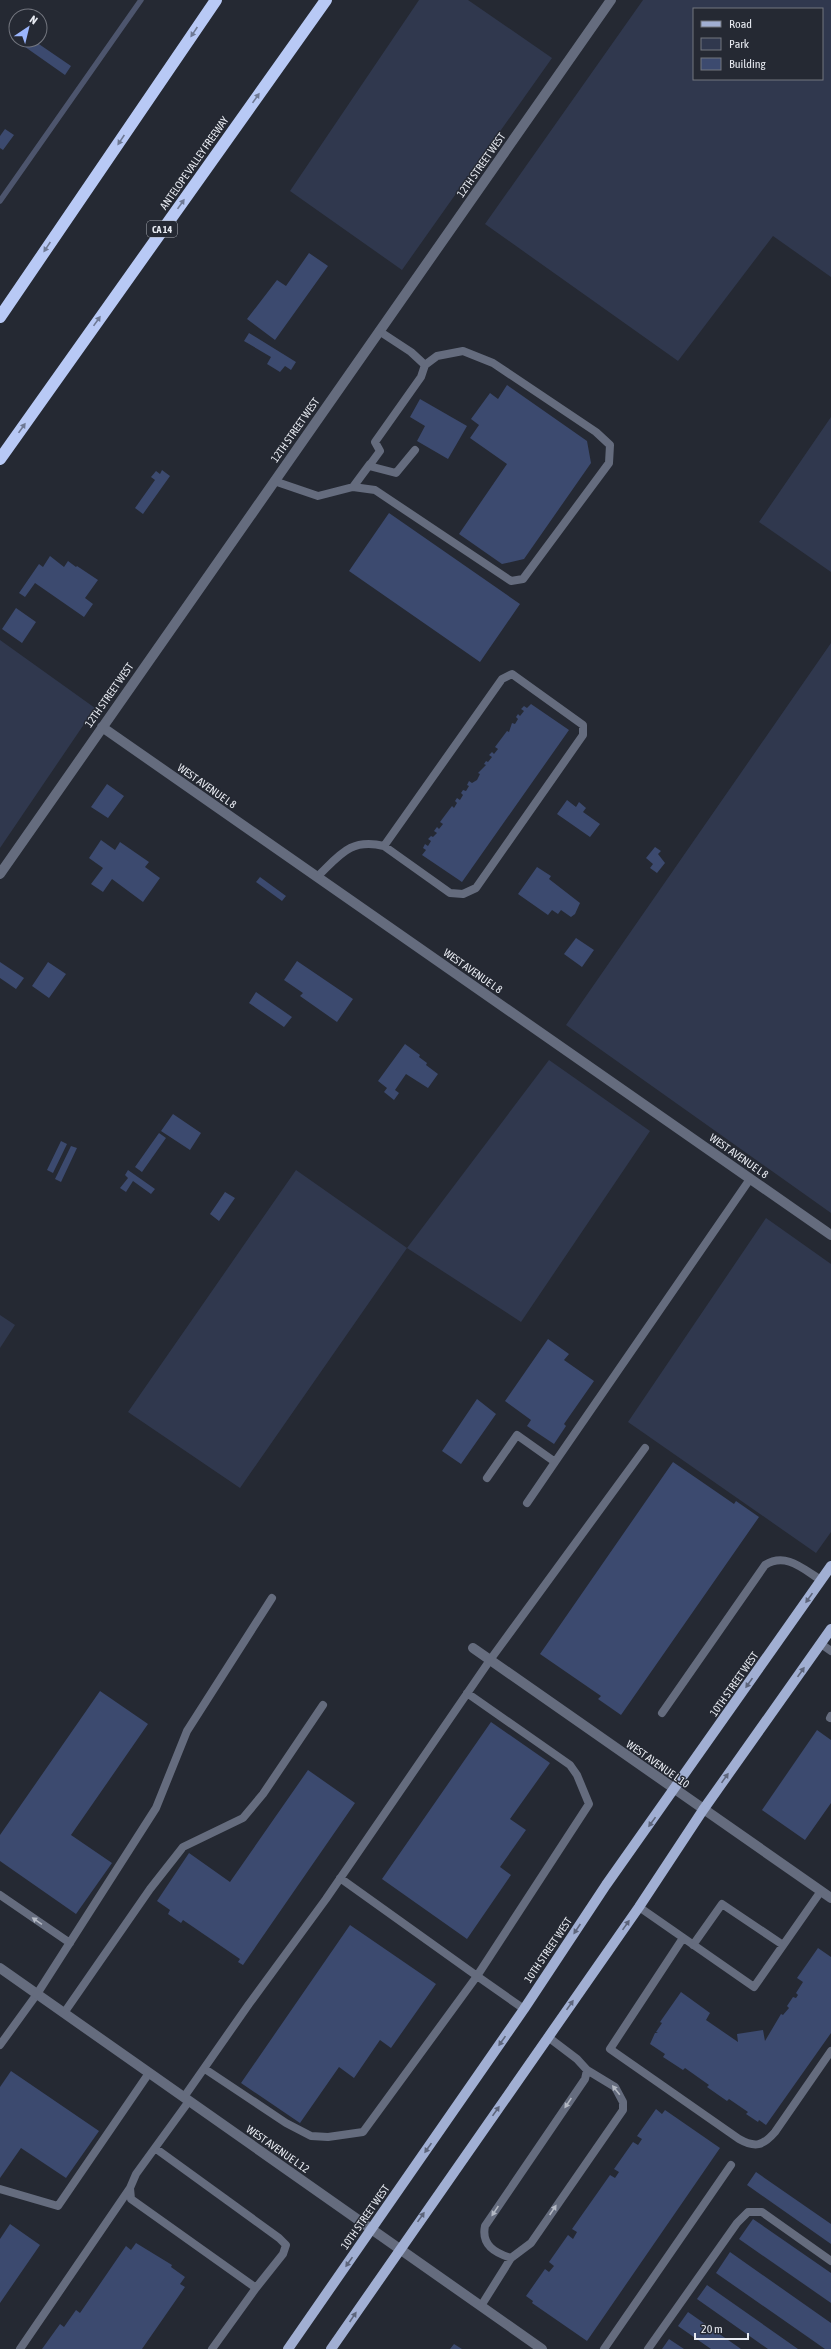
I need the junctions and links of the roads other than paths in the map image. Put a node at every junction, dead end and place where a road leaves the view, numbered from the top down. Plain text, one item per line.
1 (216, 0) edge
2 (326, 0) edge
3 (611, 0) edge
4 (0, 317) edge
5 (379, 331) junction
6 (425, 365) junction
7 (415, 450) dead end
8 (0, 460) edge
9 (370, 464) junction
10 (274, 481) junction
11 (353, 487) junction
12 (102, 727) junction
13 (384, 846) junction
14 (0, 874) edge
15 (317, 876) junction
16 (750, 1178) junction
17 (831, 1235) edge
18 (645, 1448) dead end
19 (555, 1462) junction
20 (486, 1478) dead end
21 (527, 1503) dead end
22 (831, 1566) edge
23 (821, 1580) junction
24 (272, 1598) dead end
25 (831, 1629) edge
26 (821, 1644) junction
27 (472, 1648) dead end
28 (831, 1651) edge
29 (490, 1660) junction
30 (467, 1693) junction
31 (323, 1706) dead end
32 (662, 1713) dead end
33 (675, 1791) junction
34 (703, 1810) junction
35 (340, 1878) junction
36 (821, 1891) junction
37 (0, 1895) edge
38 (831, 1898) edge
39 (639, 1907) junction
40 (683, 1938) junction
41 (70, 1943) junction
42 (693, 1945) junction
43 (784, 1945) junction
44 (0, 1968) edge
45 (477, 1976) junction
46 (37, 1994) junction
47 (524, 2009) junction
48 (64, 2013) junction
49 (548, 2037) junction
50 (0, 2045) edge
51 (831, 2051) edge
52 (205, 2069) junction
53 (587, 2070) junction
54 (150, 2073) junction
55 (187, 2099) junction
56 (155, 2148) junction
57 (731, 2165) dead end
58 (130, 2188) junction
59 (0, 2189) edge
60 (371, 2230) junction
61 (399, 2249) junction
62 (511, 2258) junction
63 (831, 2261) edge
64 (256, 2288) junction
65 (481, 2306) junction
66 (20, 2349) edge
67 (212, 2349) edge
68 (288, 2349) edge
69 (331, 2349) edge
70 (542, 2349) edge
71 (604, 2349) edge
72 (648, 2349) edge

1 -> 4 highway
8 -> 2 highway, ANTELOPE VALLEY FREEWAY / CA 14
3 - 5 street, 12TH STREET WEST
5 - 6 lane
5 - 10 street, 12TH STREET WEST
6 - 9 lane
6 - 11 lane
7 - 9 lane
9 - 11 lane
10 - 11 lane
10 - 12 street, 12TH STREET WEST
12 - 14 street, 12TH STREET WEST
12 - 15 street, WEST AVENUE L 8
13 - 13 lane
13 - 15 lane
15 - 16 street, WEST AVENUE L 8
16 - 17 street, WEST AVENUE L 8
16 - 19 lane
18 - 29 lane
19 - 20 lane
19 - 21 lane
22 - 23 main road, 10TH STREET WEST
23 - 32 lane
23 -> 33 main road, 10TH STREET WEST
24 - 41 lane
25 - 26 main road
26 - 28 lane
34 -> 26 main road
27 - 29 street, WEST AVENUE L 10
29 - 30 lane
29 - 33 street, WEST AVENUE L 10
30 - 35 lane
30 - 45 lane
31 - 48 lane
33 - 34 street, WEST AVENUE L 10
33 -> 47 main road, 10TH STREET WEST
34 - 36 street, WEST AVENUE L 10
34 - 39 main road
35 - 45 lane
35 - 52 lane
36 - 38 street, WEST AVENUE L 10
36 - 43 lane
41 -> 37 lane
39 - 40 lane
49 -> 39 main road
40 - 42 lane
40 - 51 lane
41 - 46 lane
42 - 43 lane
42 - 43 lane
44 - 46 street, WEST AVENUE L 12
45 - 47 lane
45 - 52 lane
46 - 48 street, WEST AVENUE L 12
46 - 50 lane
47 -> 60 main road, 10TH STREET WEST
48 - 54 street, WEST AVENUE L 12
49 - 53 lane
61 -> 49 main road
52 - 55 lane
53 -> 62 lane
62 -> 53 lane
54 - 55 street, WEST AVENUE L 12
54 - 59 lane
55 - 56 lane
55 - 60 street, WEST AVENUE L 12
56 - 58 lane
56 - 64 lane
57 - 71 lane
58 - 64 lane
58 - 66 lane
60 - 61 street, WEST AVENUE L 12
60 -> 68 main road, 10TH STREET WEST
61 - 65 street, WEST AVENUE L 12
69 -> 61 main road
62 - 65 lane
63 - 72 lane
64 - 67 lane
65 - 70 street, WEST AVENUE L 12

